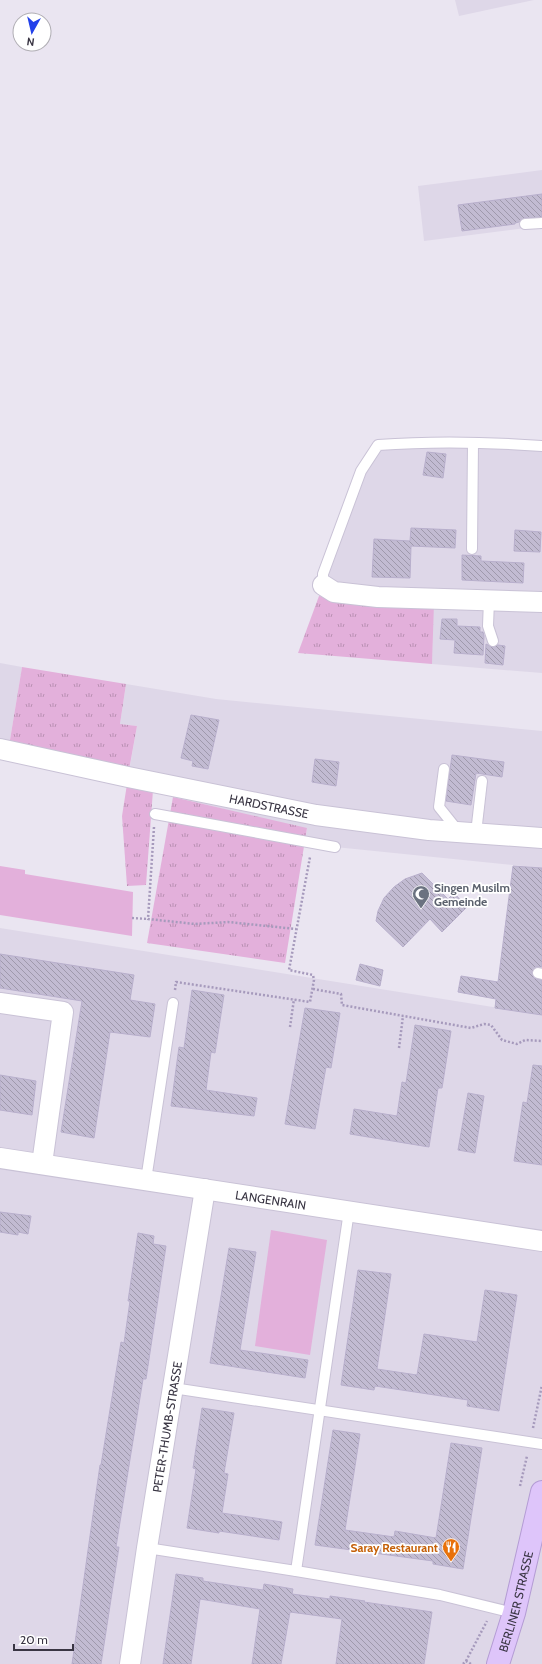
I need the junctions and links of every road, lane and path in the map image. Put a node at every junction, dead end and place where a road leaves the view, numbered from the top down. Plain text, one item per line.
1 (542, 223) edge
2 (525, 224) dead end
3 (473, 443) junction
4 (542, 446) edge
5 (472, 549) dead end
6 (323, 585) joint
7 (489, 600) junction
8 (542, 602) edge
9 (493, 641) dead end
10 (0, 749) edge
11 (444, 769) dead end
12 (482, 781) dead end
13 (155, 814) joint
14 (467, 833) junction
15 (542, 838) edge
16 (312, 843) junction
17 (335, 848) dead end
18 (132, 918) dead end
19 (148, 919) junction
20 (296, 929) junction
21 (313, 989) junction
22 (294, 1000) junction
23 (0, 1003) edge
24 (173, 1003) joint
25 (403, 1016) junction
26 (290, 1027) dead end
27 (542, 1041) edge
28 (398, 1048) dead end
29 (0, 1158) edge
30 (42, 1164) junction
31 (146, 1180) junction
32 (205, 1189) junction
33 (349, 1211) junction
34 (542, 1241) edge
35 (542, 1385) edge
36 (173, 1388) junction
37 (321, 1409) junction
38 (530, 1442) junction
39 (542, 1444) edge
40 (520, 1487) dead end
41 (542, 1492) edge
42 (147, 1548) junction
43 (296, 1571) junction
44 (504, 1611) junction
45 (465, 1663) edge
46 (130, 1664) edge
47 (471, 1664) edge
48 (498, 1664) edge

1 - 2 lane
3 - 4 lane
3 - 5 lane
3 - 6 lane
6 - 7 street
7 - 8 street
7 - 9 lane
10 - 14 street, HARDSTRASSE
11 - 14 lane
12 - 14 lane
13 - 16 lane
13 - 19 path
14 - 15 street, HARDSTRASSE
16 - 17 lane
16 - 20 path
18 - 19 path
19 - 20 path
20 - 21 path
21 - 22 path
21 - 25 path
22 - 24 path
22 - 26 path
23 - 30 street
24 - 31 lane
25 - 27 path
25 - 28 path
29 - 30 street, LANGENRAIN
30 - 31 street, LANGENRAIN
31 - 32 street, LANGENRAIN
32 - 33 street, LANGENRAIN
32 - 36 street, PETER-THUMB-STRASSE
33 - 34 street, LANGENRAIN
33 - 37 lane
35 - 38 path
36 - 37 lane
36 - 42 street, PETER-THUMB-STRASSE
37 - 38 lane
37 - 43 lane
38 - 39 lane
38 - 40 path
41 - 44 street, BERLINER STRASSE
42 - 43 lane
42 - 46 street, PETER-THUMB-STRASSE
43 - 44 lane
44 - 45 path
44 - 48 street, BERLINER STRASSE
45 - 47 path

